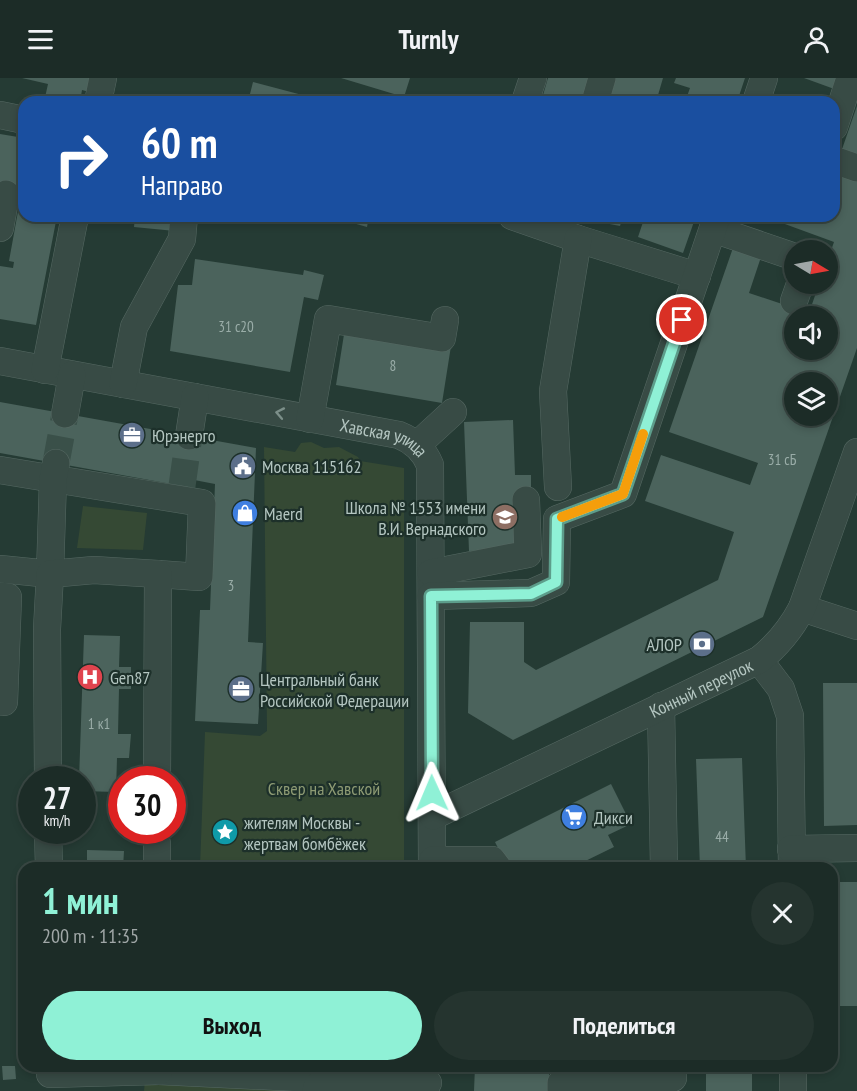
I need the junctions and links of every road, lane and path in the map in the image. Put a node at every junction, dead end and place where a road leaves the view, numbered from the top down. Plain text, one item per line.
1 (103, 78) edge
2 (533, 78) edge
3 (602, 78) edge
4 (764, 78) edge
5 (850, 78) edge
6 (99, 96) edge
7 (527, 96) edge
8 (597, 96) edge
9 (758, 96) edge
10 (840, 109) edge
11 (0, 116) edge
12 (18, 119) edge
13 (840, 162) edge
14 (857, 168) edge
15 (10, 194) edge
16 (74, 222) edge
17 (183, 222) edge
18 (529, 222) edge
19 (715, 222) edge
20 (0, 228) edge
21 (578, 239) junction
22 (784, 252) edge
23 (697, 276) junction
24 (445, 320) dead end
25 (0, 361) edge
26 (45, 370) junction
27 (72, 375) junction
28 (123, 384) junction
29 (195, 397) junction
30 (453, 412) dead end
31 (65, 414) tunnel mouth
32 (310, 419) junction
33 (189, 436) tunnel mouth
34 (417, 445) junction
35 (857, 452) edge
36 (0, 470) edge
37 (54, 471) junction
38 (558, 487) dead end
39 (526, 500) dead end
40 (0, 569) edge
41 (50, 574) junction
42 (158, 574) junction
43 (431, 584) junction
44 (0, 596) edge
45 (802, 608) junction
46 (857, 626) edge
47 (759, 660) junction
48 (4, 702) dead end
49 (661, 706) junction
50 (48, 766) edge
51 (156, 766) edge
52 (433, 816) junction
53 (48, 844) edge
54 (857, 848) edge
55 (791, 859) edge
56 (49, 862) edge
57 (433, 862) edge
58 (462, 862) edge
59 (494, 862) edge
60 (663, 862) edge
61 (118, 1072) edge
62 (207, 1072) edge
63 (672, 1072) edge
64 (793, 1072) edge
65 (51, 1077) edge
66 (428, 1080) edge
67 (561, 1080) edge
68 (316, 1089) edge
69 (793, 1091) edge

1 - 6 street
2 - 7 street
3 - 8 street
4 - 9 street
5 - 10 street
11 - 12 street
13 - 14 street
15 - 20 street
16 - 26 street
17 - 28 street
18 - 21 street
19 - 22 street
19 - 23 street
21 - 23 street
21 - 38 street
23 - 43 street
24 - 32 street
25 - 26 street, Хавская улица
26 - 27 street, Хавская улица
27 - 28 street, Хавская улица
27 - 31 street
28 - 29 street, Хавская улица
32 -> 29 street, Хавская улица
29 - 33 street
30 - 34 street
32 - 34 street, Хавская улица
34 - 43 street, Хавская улица
35 - 45 street, Конный переулок
36 - 37 street
37 - 41 street
37 - 42 street
39 - 43 street
40 - 41 street
41 - 42 street
41 - 50 street
42 - 51 street
43 - 52 street, Хавская улица
44 - 48 street
45 - 46 street
45 - 47 street, Конный переулок
47 - 49 street, Конный переулок
47 - 55 street
49 - 52 street, Конный переулок
49 - 60 street
52 - 57 street, Хавская улица
53 - 56 street
54 - 55 street
58 - 59 street
61 - 65 street
62 - 68 street
63 - 67 street
64 - 69 street
66 - 68 street

